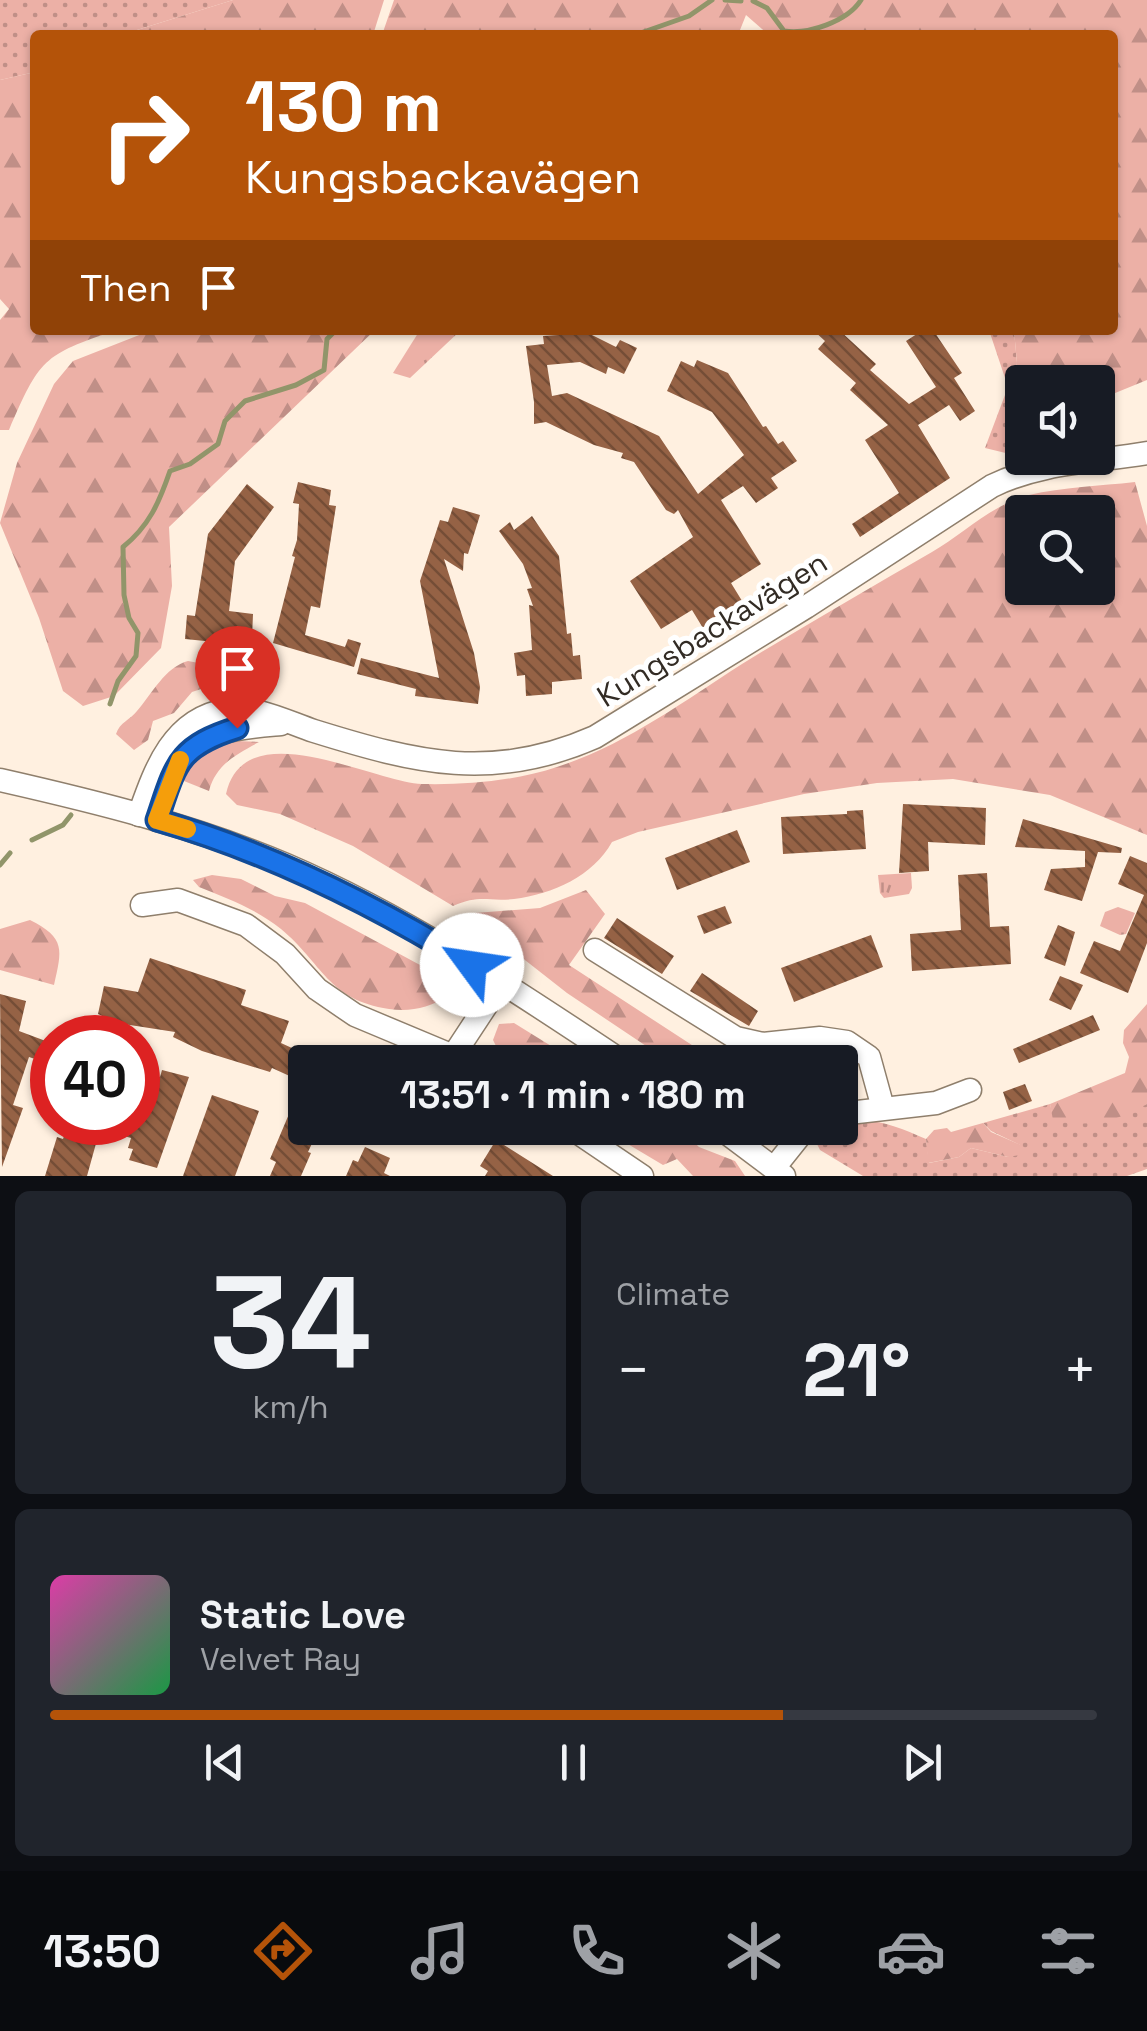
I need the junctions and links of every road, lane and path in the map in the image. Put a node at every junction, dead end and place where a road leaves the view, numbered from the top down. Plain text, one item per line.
1 (1147, 453) edge
2 (0, 780) edge
3 (148, 817) junction
4 (142, 905) dead end
5 (595, 950) dead end
6 (501, 983) junction
7 (425, 1045) edge
8 (466, 1045) edge
9 (596, 1045) edge
10 (970, 1090) dead end
11 (883, 1108) junction
12 (858, 1111) edge
13 (596, 1145) edge
14 (743, 1145) edge
15 (796, 1145) edge
16 (780, 1172) edge
17 (642, 1176) edge

1 - 3 street, Kungsbackavägen
2 - 3 street
3 - 6 street
4 - 7 street
5 - 11 street
6 - 8 street
6 - 9 street
10 - 11 street
11 - 12 street
13 - 17 street
14 - 16 street
15 - 16 street

